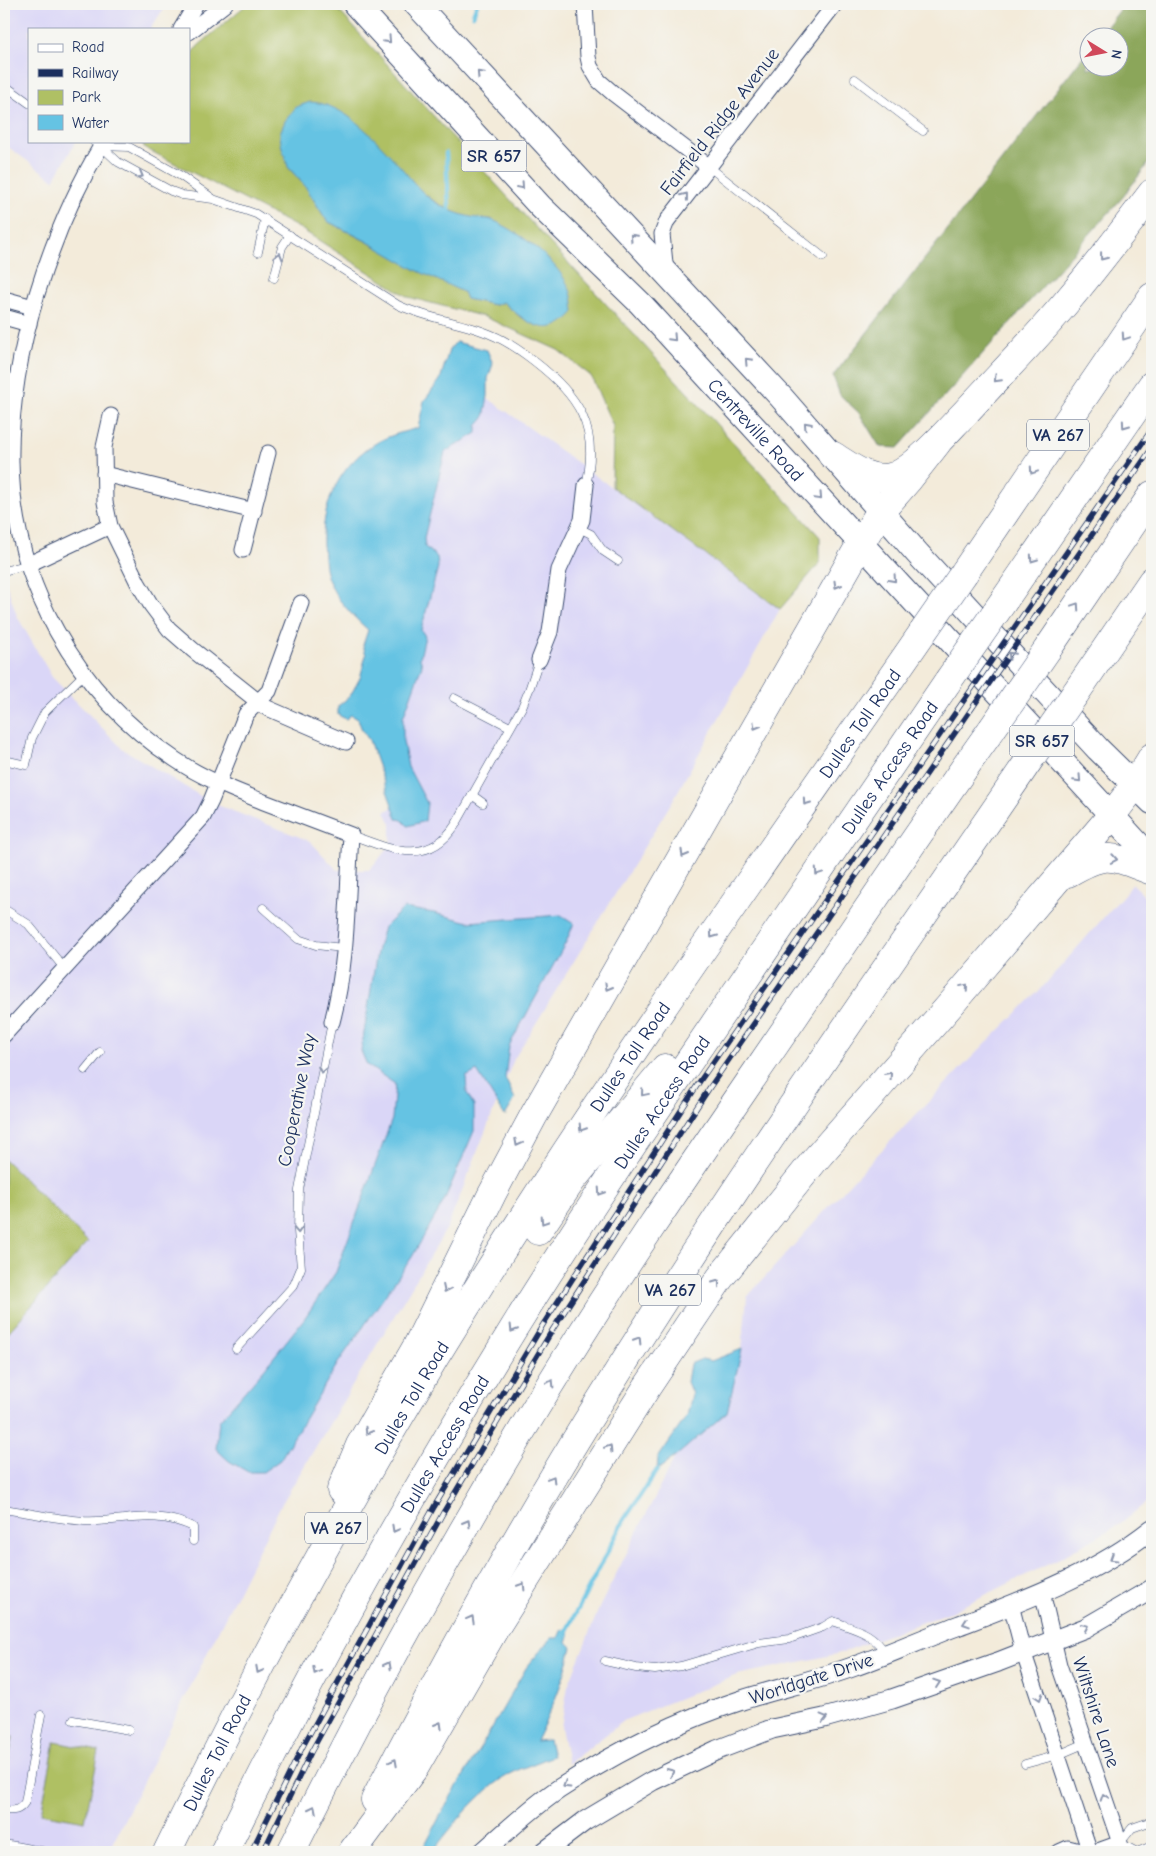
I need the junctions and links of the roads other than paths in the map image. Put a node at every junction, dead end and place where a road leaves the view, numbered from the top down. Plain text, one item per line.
1 (196, 4) edge
2 (225, 4) edge
3 (355, 4) edge
4 (416, 4) edge
5 (585, 4) edge
6 (835, 4) edge
7 (182, 28) edge
8 (190, 31) edge
9 (855, 79) dead end
10 (4, 85) edge
11 (28, 102) edge
12 (923, 131) dead end
13 (100, 143) edge
14 (708, 166) junction
15 (1152, 192) edge
16 (213, 199) junction
17 (265, 219) junction
18 (290, 235) junction
19 (258, 252) dead end
20 (823, 257) dead end
21 (666, 273) junction
22 (274, 278) dead end
23 (1152, 297) edge
24 (4, 299) edge
25 (33, 307) junction
26 (4, 317) edge
27 (29, 324) junction
28 (1152, 385) edge
29 (111, 416) dead end
30 (937, 443) junction
31 (268, 454) dead end
32 (832, 455) junction
33 (7, 463) edge
34 (104, 474) junction
35 (586, 484) joint
36 (1152, 495) edge
37 (254, 511) junction
38 (881, 511) junction
39 (110, 526) junction
40 (579, 528) junction
41 (861, 543) junction
42 (244, 550) dead end
43 (618, 561) dead end
44 (29, 564) junction
45 (4, 571) edge
46 (1152, 581) edge
47 (301, 603) dead end
48 (539, 660) joint
49 (83, 675) junction
50 (454, 698) dead end
51 (258, 702) junction
52 (510, 727) junction
53 (346, 742) dead end
54 (1152, 757) edge
55 (4, 760) edge
56 (218, 784) junction
57 (1144, 793) edge
58 (472, 795) junction
59 (483, 803) dead end
60 (1112, 816) junction
61 (351, 836) junction
62 (1152, 859) edge
63 (1152, 871) edge
64 (1054, 882) junction
65 (795, 905) junction
66 (263, 908) dead end
67 (4, 909) edge
68 (343, 948) junction
69 (64, 968) junction
70 (332, 1022) joint
71 (4, 1035) edge
72 (100, 1052) dead end
73 (85, 1070) dead end
74 (236, 1349) dead end
75 (435, 1357) junction
76 (4, 1509) edge
77 (1152, 1529) edge
78 (193, 1541) dead end
79 (1152, 1589) edge
80 (1042, 1592) junction
81 (1011, 1605) junction
82 (281, 1627) junction
83 (1053, 1640) junction
84 (1023, 1651) junction
85 (886, 1654) junction
86 (605, 1661) dead end
87 (42, 1715) dead end
88 (73, 1720) dead end
89 (129, 1730) dead end
90 (1086, 1743) junction
91 (1058, 1755) junction
92 (1025, 1764) dead end
93 (4, 1810) edge
94 (1152, 1821) edge
95 (1120, 1843) junction
96 (4, 1844) edge
97 (1152, 1846) edge
98 (46, 1852) edge
99 (167, 1852) edge
100 (224, 1852) edge
101 (290, 1852) edge
102 (348, 1852) edge
103 (352, 1852) edge
104 (484, 1852) edge
105 (544, 1852) edge
106 (1059, 1852) edge
107 (1084, 1852) edge
108 (1090, 1852) edge
109 (1095, 1852) edge

1 - 7 street
2 - 8 street
3 -> 41 main road, Centreville Road / SR 657
21 -> 4 main road, Centreville Road / SR 657
5 - 14 street
6 - 14 street, Fairfield Ridge Avenue
9 - 12 lane
10 - 11 lane
13 - 16 lane
13 -> 16 lane
13 - 25 street
14 - 20 lane
21 -> 14 street, Fairfield Ridge Avenue
15 -> 30 highway
16 - 17 lane
17 - 18 lane
17 - 19 lane
22 -> 18 lane
18 - 35 lane
32 -> 21 main road, Centreville Road / SR 657
23 -> 75 highway, Dulles Toll Road / VA 267, bridge
24 - 25 street
25 - 27 street
26 - 27 street
27 - 33 street
28 -> 65 highway, Dulles Access Road, bridge
29 - 34 street
30 - 32 highway
30 - 38 highway
31 - 37 street
32 - 38 main road, Centreville Road / SR 657
33 - 44 street
34 - 37 street
34 - 39 street
35 - 40 street
101 -> 36 highway, bridge
37 - 42 street
38 - 41 highway
57 -> 38 main road, Centreville Road / SR 657
39 - 44 street
39 - 51 street
40 - 43 lane
40 - 48 street
41 -> 60 main road, Centreville Road / SR 657
41 -> 82 highway
44 - 45 lane
44 - 49 street
102 -> 46 highway, VA 267, bridge
47 - 51 street
48 - 52 lane
49 - 55 lane
49 - 56 street
50 - 52 lane
51 - 53 street
51 - 56 street
52 - 58 lane
54 - 57 highway
56 - 61 street
56 - 69 street
57 - 60 highway
58 - 59 lane
58 - 61 lane
60 - 62 main road, Centreville Road / SR 657
60 - 64 highway
61 - 68 street, Cooperative Way
64 -> 63 highway
103 -> 64 highway
65 -> 75 highway
65 -> 100 highway, Dulles Access Road
66 - 68 lane
67 - 69 lane
68 - 70 street, Cooperative Way
69 - 71 street
70 -> 74 lane, Cooperative Way
72 - 73 lane
75 - 82 highway, Dulles Toll Road / VA 267
76 - 78 lane
77 -> 80 street, Worldgate Drive
83 -> 79 street, Worldgate Drive
80 - 81 street, Worldgate Drive
80 - 83 street, Wiltshire Lane
81 - 84 street
81 -> 85 street, Worldgate Drive
82 -> 99 highway, Dulles Toll Road / VA 267
83 - 84 street, Worldgate Drive
83 - 90 street, Wiltshire Lane
84 -> 91 street
105 -> 84 street, Worldgate Drive
85 - 86 lane
85 -> 104 street, Worldgate Drive
87 - 93 lane
88 - 89 lane
90 - 91 lane
95 -> 90 street, Wiltshire Lane
91 - 92 lane
91 - 108 street
94 - 95 lane
95 - 97 lane
95 - 109 street
96 - 98 lane
106 - 107 street

